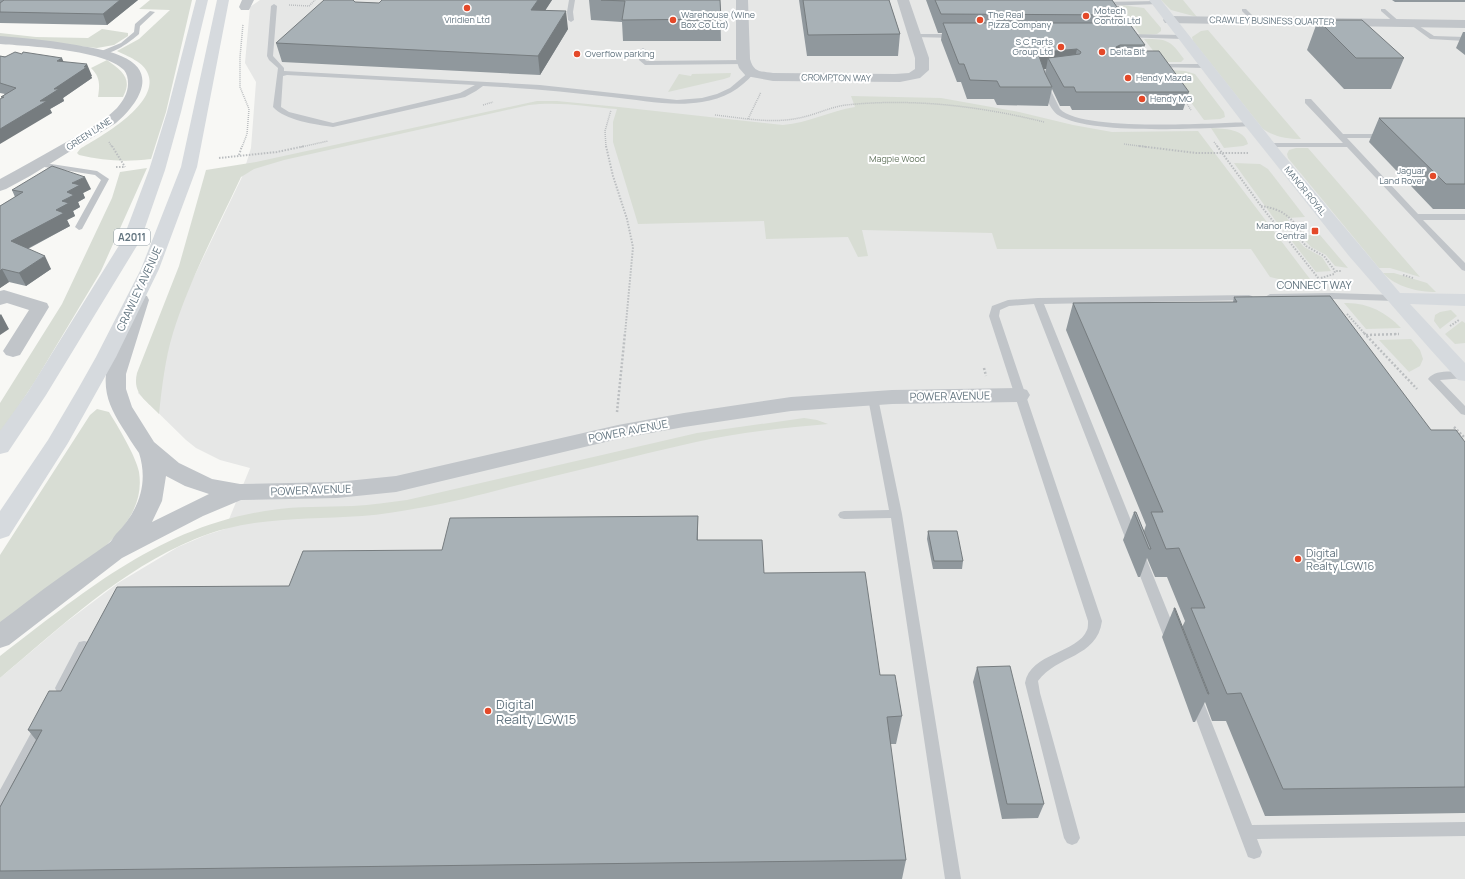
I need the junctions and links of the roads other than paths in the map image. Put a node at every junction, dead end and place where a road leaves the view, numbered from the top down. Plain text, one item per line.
1 (202, 0) edge
2 (223, 0) edge
3 (572, 0) edge
4 (742, 0) edge
5 (903, 0) edge
6 (1156, 2) edge
7 (1105, 4) edge
8 (274, 6) road end
9 (1244, 10) dead end
10 (1383, 10) dead end
11 (152, 12) dead end
12 (571, 20) dead end
13 (1254, 20) junction
14 (1399, 24) junction
15 (1413, 24) junction
16 (1465, 24) edge
17 (1176, 28) junction
18 (915, 36) junction
19 (965, 36) edge
20 (1116, 36) edge
21 (1464, 39) edge
22 (0, 40) edge
23 (643, 50) dead end
24 (101, 53) junction
25 (1146, 66) edge
26 (1206, 66) junction
27 (747, 67) junction
28 (1065, 70) edge
29 (280, 74) junction
30 (480, 85) junction
31 (1308, 101) dead end
32 (1251, 124) junction
33 (1341, 136) junction
34 (1390, 136) edge
35 (1268, 145) junction
36 (1349, 146) junction
37 (41, 164) junction
38 (0, 186) edge
39 (1416, 217) junction
40 (1465, 217) edge
41 (79, 227) dead end
42 (1465, 268) edge
43 (150, 269) junction
44 (1, 297) edge
45 (1395, 298) junction
46 (1465, 300) edge
47 (1038, 301) junction
48 (13, 351) dead end
49 (1465, 375) edge
50 (1020, 395) junction
51 (874, 398) junction
52 (1465, 412) edge
53 (0, 447) edge
54 (150, 452) junction
55 (240, 492) junction
56 (896, 514) junction
57 (844, 515) dead end
58 (0, 530) edge
59 (113, 552) junction
60 (0, 637) edge
61 (84, 646) edge
62 (1177, 653) dead end
63 (1192, 690) dead end
64 (55, 701) edge
65 (48, 715) edge
66 (0, 805) edge
67 (1465, 829) edge
68 (1247, 832) junction
69 (1072, 838) dead end
70 (1254, 852) dead end
71 (953, 879) edge

1 - 53 main road, A2011
2 - 43 main road, CRAWLEY AVENUE / A2011
3 - 12 lane
4 - 27 street
5 - 18 street, CROMPTON WAY
6 - 7 lane
6 - 17 main road, MANOR ROYAL
8 - 29 lane
9 - 13 lane
10 - 14 lane
11 - 24 lane
13 - 14 street, CRAWLEY BUSINESS QUARTER
13 - 17 street, CRAWLEY BUSINESS QUARTER
14 - 15 street, CRAWLEY BUSINESS QUARTER
14 - 17 street, CRAWLEY BUSINESS QUARTER
15 - 16 street, CRAWLEY BUSINESS QUARTER
15 - 21 lane
17 - 20 lane
17 - 26 main road, MANOR ROYAL
18 - 19 lane
18 - 27 street, CROMPTON WAY
22 - 24 street, GREEN LANE
23 - 27 lane
24 - 37 street, GREEN LANE
25 - 26 lane
26 - 32 main road, MANOR ROYAL
27 - 30 lane
28 - 32 lane
29 - 30 lane
29 - 30 lane
31 - 33 lane
32 - 35 main road, MANOR ROYAL
33 - 34 lane
33 - 36 lane
35 - 36 lane
35 - 45 main road, MANOR ROYAL
36 - 39 lane
37 - 38 street, GREEN LANE
37 - 41 lane
39 - 40 lane
39 - 42 lane
43 - 54 street
43 - 58 main road, CRAWLEY AVENUE / A2011
44 - 48 street
45 - 46 main road
45 - 47 lane, CONNECT WAY
45 - 49 main road, MANOR ROYAL
47 - 50 lane, CONNECT WAY
47 - 62 lane
49 - 52 lane
50 - 51 street, POWER AVENUE
50 - 69 lane
51 - 55 street, POWER AVENUE
51 - 56 lane
54 - 55 street
54 - 59 street
55 - 59 street
56 - 57 lane
56 - 71 lane
59 - 60 street
61 - 64 lane
63 - 68 lane
65 - 66 lane
67 - 68 lane
68 - 70 lane

